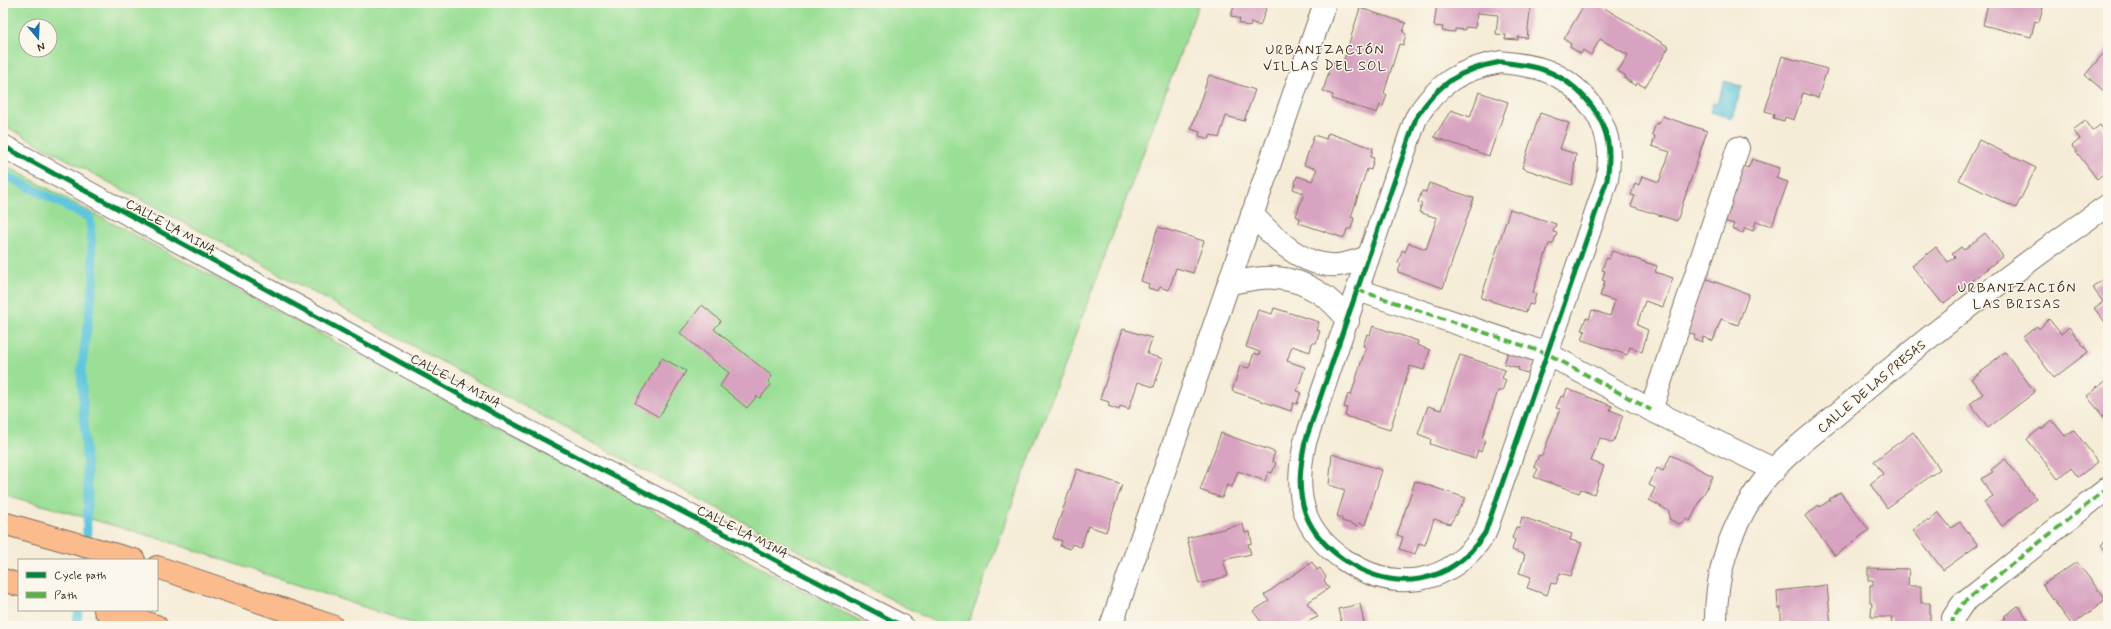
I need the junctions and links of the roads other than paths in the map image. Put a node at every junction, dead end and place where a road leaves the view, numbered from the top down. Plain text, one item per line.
1 (1325, 3) edge
2 (3, 146) edge
3 (1738, 148) dead end
4 (2108, 205) edge
5 (1252, 214) junction
6 (1368, 257) junction
7 (1230, 283) junction
8 (1358, 290) junction
9 (1348, 321) junction
10 (1548, 354) junction
11 (1651, 410) junction
12 (1775, 470) junction
13 (2108, 488) edge
14 (3, 523) edge
15 (130, 559) edge
16 (158, 567) edge
17 (3, 580) edge
18 (18, 585) edge
19 (108, 611) edge
20 (156, 626) edge
21 (332, 626) edge
22 (902, 626) edge
23 (1112, 626) edge
24 (1716, 626) edge
25 (1952, 626) edge

1 - 5 street
2 - 22 street, CALLE LA MINA
3 - 11 street
4 - 12 street, CALLE DE LAS PRESAS
5 - 6 street
5 - 7 street
6 - 8 street
6 - 10 street
7 - 9 street
7 - 23 street
8 - 9 street
8 - 10 street
9 - 10 street
10 - 11 street
11 - 12 street
12 - 24 street, CALLE DE LAS PRESAS
13 - 25 street
14 - 15 highway
16 - 21 highway
17 - 18 highway
19 - 20 highway

